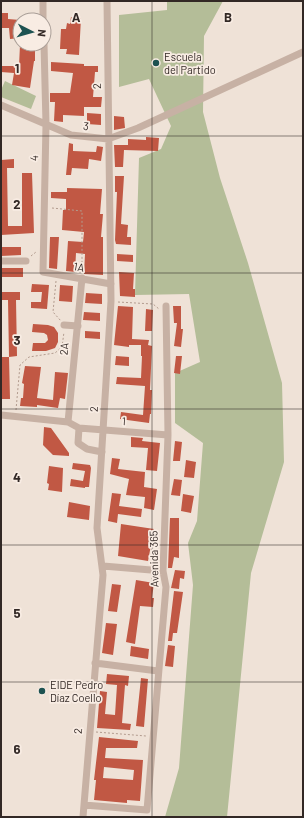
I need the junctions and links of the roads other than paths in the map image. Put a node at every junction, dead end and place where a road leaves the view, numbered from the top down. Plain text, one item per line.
1 (43, 1) edge
2 (107, 1) edge
3 (43, 12) edge
4 (44, 52) edge
5 (303, 52) edge
6 (1, 105) edge
7 (46, 124) junction
8 (108, 140) junction
9 (1, 261) edge
10 (26, 261) road end
11 (43, 272) joint
12 (82, 278) junction
13 (111, 284) junction
14 (166, 306) dead end
15 (64, 325) road end
16 (78, 326) junction
17 (1, 414) edge
18 (68, 422) junction
19 (79, 428) junction
20 (103, 431) junction
21 (168, 435) junction
22 (102, 452) junction
23 (103, 566) junction
24 (163, 571) junction
25 (95, 663) junction
26 (158, 670) junction
27 (84, 805) junction
28 (83, 817) edge

1 - 3 street
2 - 8 street, 2
4 - 7 street, 4
5 - 8 street, 3
6 - 7 street, 3
7 - 8 street, 3
7 - 11 street, 4
8 - 13 street, 2
9 - 10 street
11 - 12 street, 1A
12 - 13 street, 1A
12 - 16 street, 2A
13 - 20 street, 2
14 - 21 street, Avenida 365
15 - 16 street
16 - 18 street, 2A
17 - 18 street, 1
18 - 19 street, 1
19 - 20 street, 1
19 - 22 street
20 - 21 street, 1
20 - 22 street, 2
21 - 24 street, Avenida 365
22 - 23 street, 2
23 - 24 street
23 - 25 street, 2
24 - 26 street, Avenida 365
25 - 26 street
25 - 27 street, 2
26 - 27 street, Avenida 365
27 - 28 street, 2

